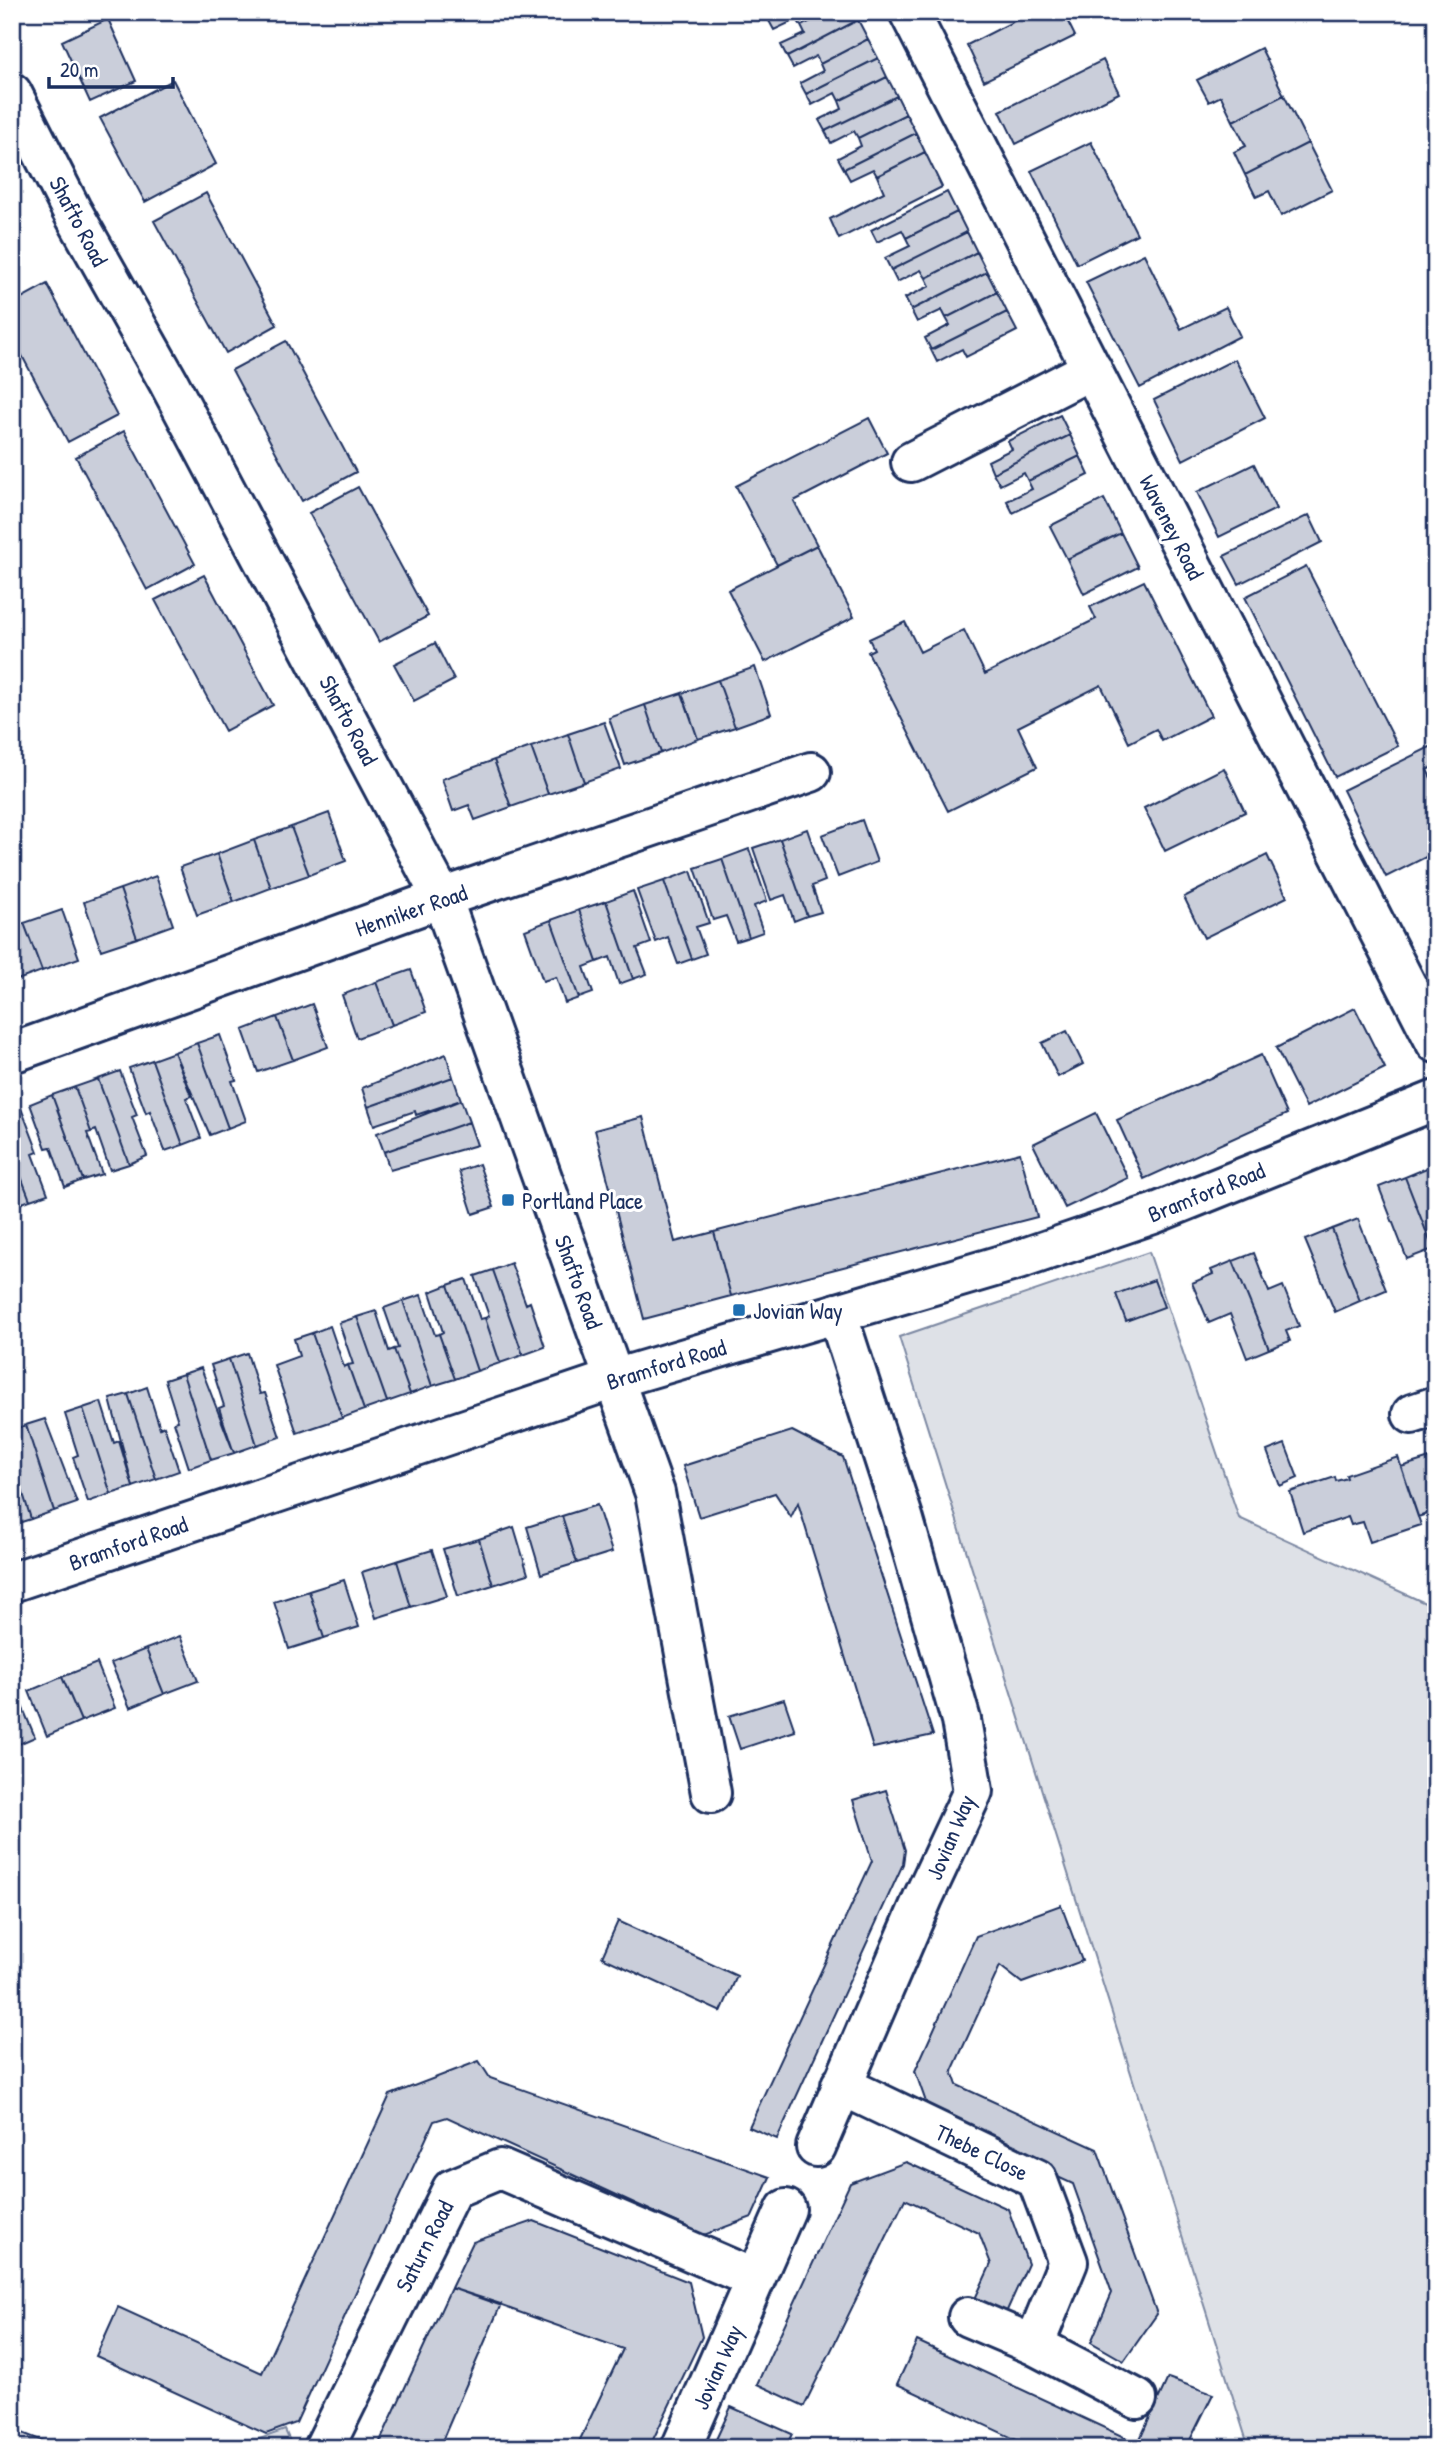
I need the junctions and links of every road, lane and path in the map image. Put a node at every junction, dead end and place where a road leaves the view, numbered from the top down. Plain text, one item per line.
1 (909, 12) edge
2 (12, 93) edge
3 (1092, 369) junction
4 (911, 462) dead end
5 (811, 772) dead end
6 (442, 898) junction
7 (1436, 1043) edge
8 (12, 1053) edge
9 (1436, 1100) edge
10 (837, 1313) junction
11 (614, 1379) junction
12 (12, 1582) edge
13 (710, 1793) dead end
14 (841, 2085) junction
15 (816, 2147) dead end
16 (786, 2209) dead end
17 (755, 2280) junction
18 (968, 2317) dead end
19 (1034, 2345) junction
20 (1137, 2399) dead end
21 (324, 2448) edge
22 (681, 2448) edge

1 - 3 street, Waveney Road
2 - 6 street, Shafto Road
3 - 4 street
3 - 7 street, Waveney Road
5 - 6 street, Henniker Road
6 - 8 street, Henniker Road
6 - 11 street, Shafto Road
9 - 10 street, Bramford Road
10 - 11 street, Bramford Road
10 - 14 street, Jovian Way
11 - 12 street, Bramford Road
11 - 13 street, Shafto Road
14 - 15 street, Jovian Way
14 - 19 street, Thebe Close
16 - 17 street, Jovian Way
17 - 21 street, Saturn Road
17 - 22 street, Jovian Way
18 - 19 street
19 - 20 street

